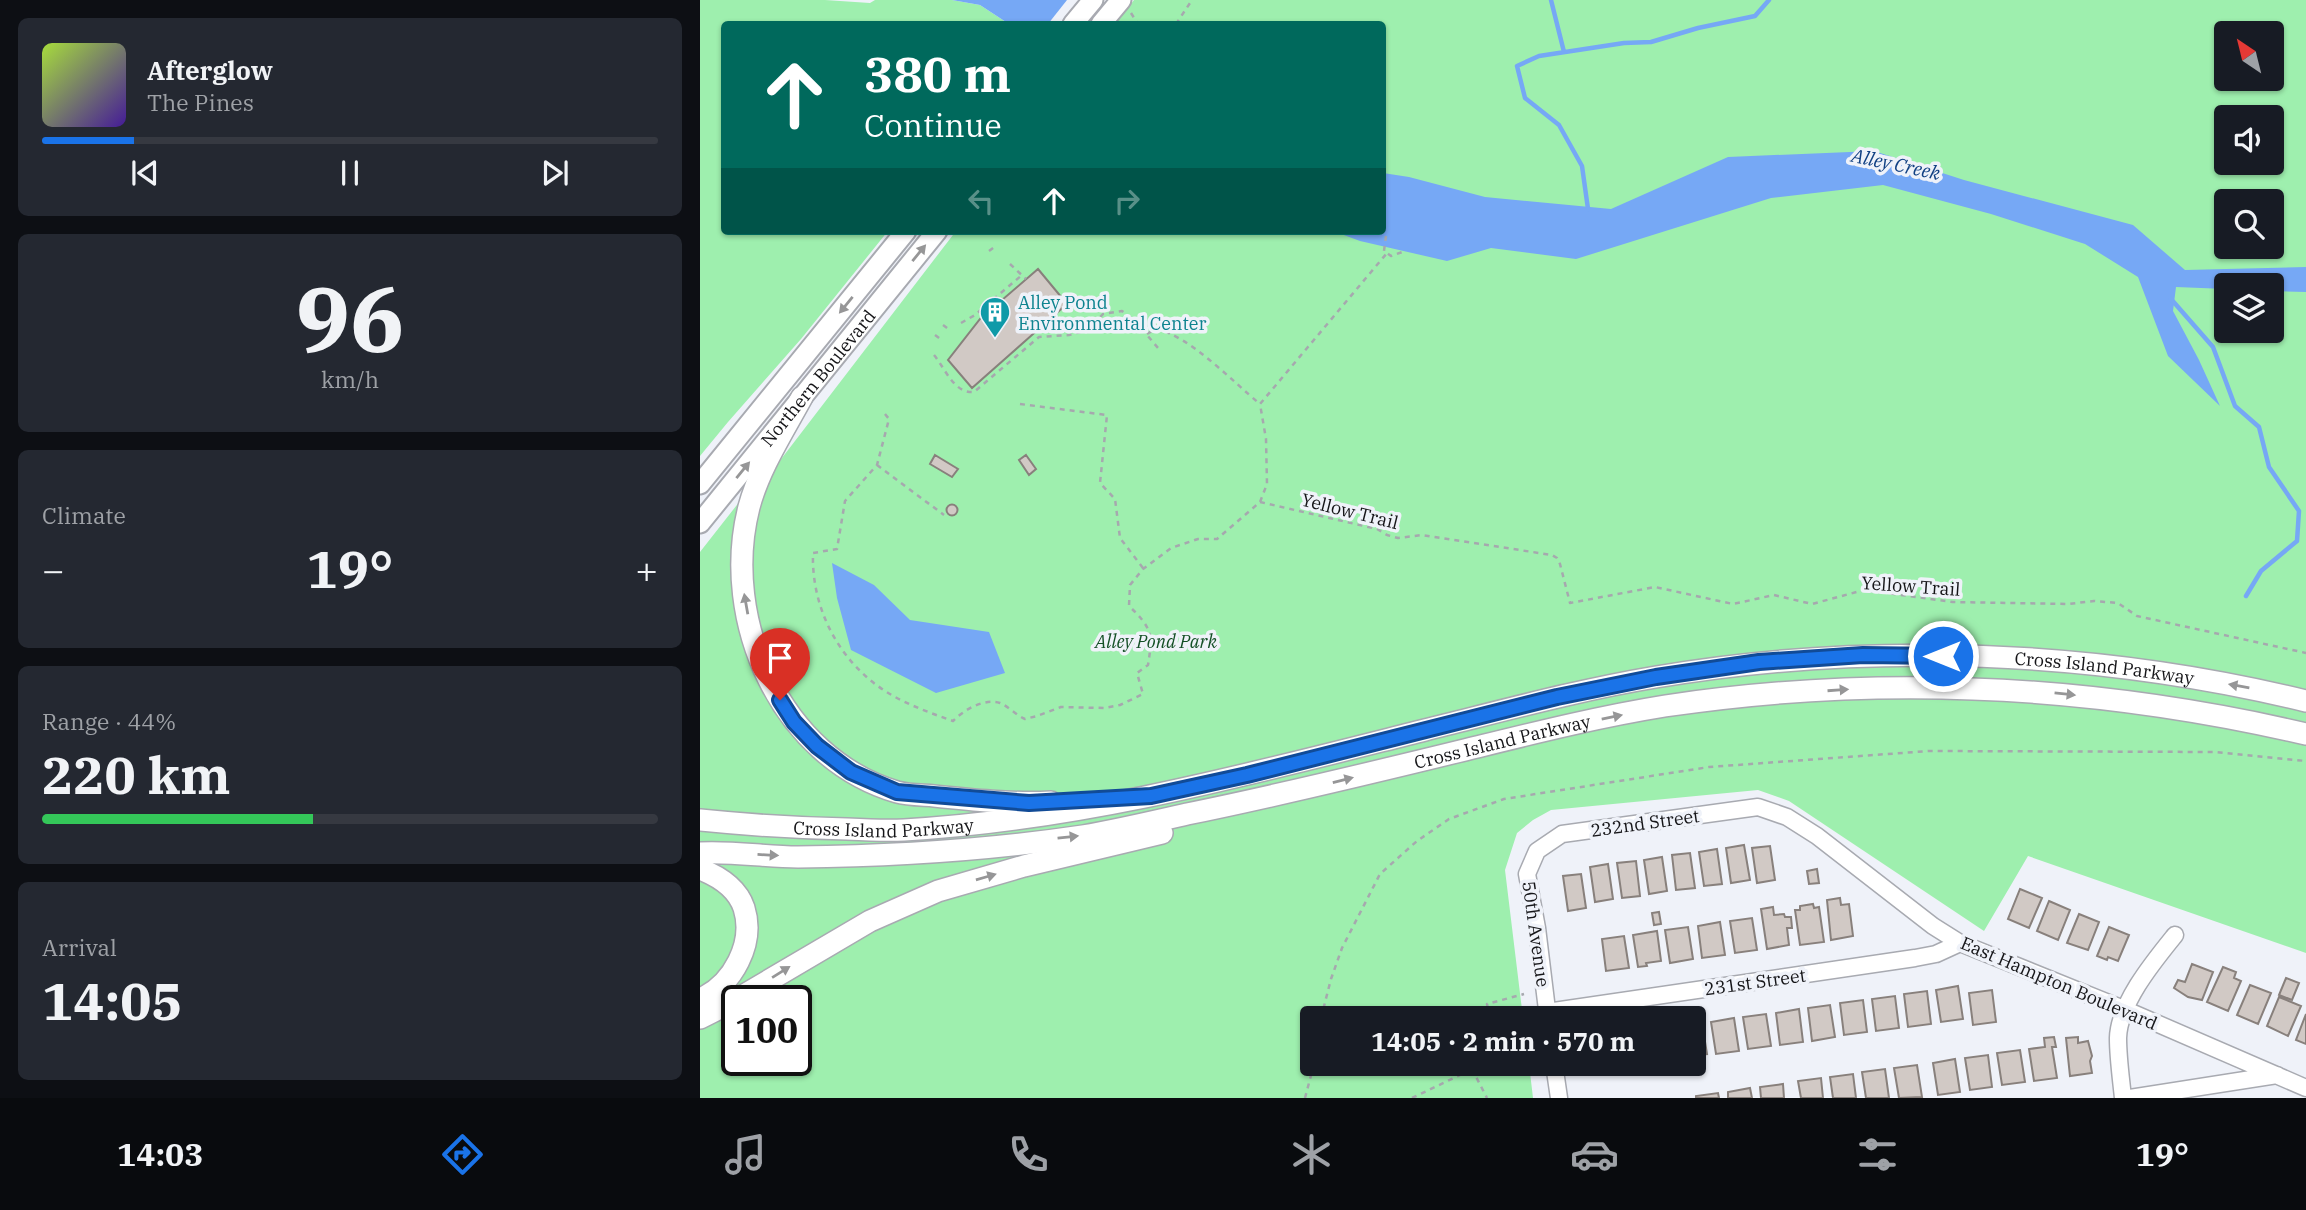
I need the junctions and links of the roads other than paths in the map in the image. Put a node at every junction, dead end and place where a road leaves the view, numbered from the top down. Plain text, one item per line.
1 (1093, 0) edge
2 (1121, 7) edge
3 (1076, 21) edge
4 (1105, 21) edge
5 (903, 235) edge
6 (934, 235) edge
7 (802, 397) junction
8 (700, 484) edge
9 (700, 523) edge
10 (2306, 701) edge
11 (2306, 734) edge
12 (1151, 796) junction
13 (1277, 796) junction
14 (1758, 807) joint
15 (700, 820) edge
16 (1537, 851) joint
17 (700, 853) edge
18 (700, 869) edge
19 (2175, 935) dead end
20 (1961, 943) junction
21 (700, 999) edge
22 (1546, 1006) edge
23 (1605, 1006) edge
24 (2126, 1010) junction
25 (700, 1018) edge
26 (2277, 1075) junction
27 (1556, 1076) edge
28 (2301, 1090) edge
29 (1559, 1098) edge
30 (2123, 1098) edge
31 (2130, 1098) edge

1 - 3 main road
2 - 4 main road
5 -> 8 main road, Northern Boulevard
7 -> 6 main road, Northern Boulevard
9 -> 7 main road, Northern Boulevard
12 -> 7 highway
10 -> 12 highway, Cross Island Parkway
13 -> 11 highway, Cross Island Parkway
12 - 15 highway, Cross Island Parkway
17 -> 13 highway, Cross Island Parkway
25 -> 13 highway
14 - 16 street, 232nd Street
14 - 20 street, East Hampton Boulevard
16 - 22 street, 50th Avenue
18 - 21 highway
19 - 24 street
20 - 23 street, 231st Street
20 - 24 street, East Hampton Boulevard
24 - 26 street, East Hampton Boulevard
24 - 30 street
26 - 28 street, East Hampton Boulevard
26 - 31 street
27 - 29 street

